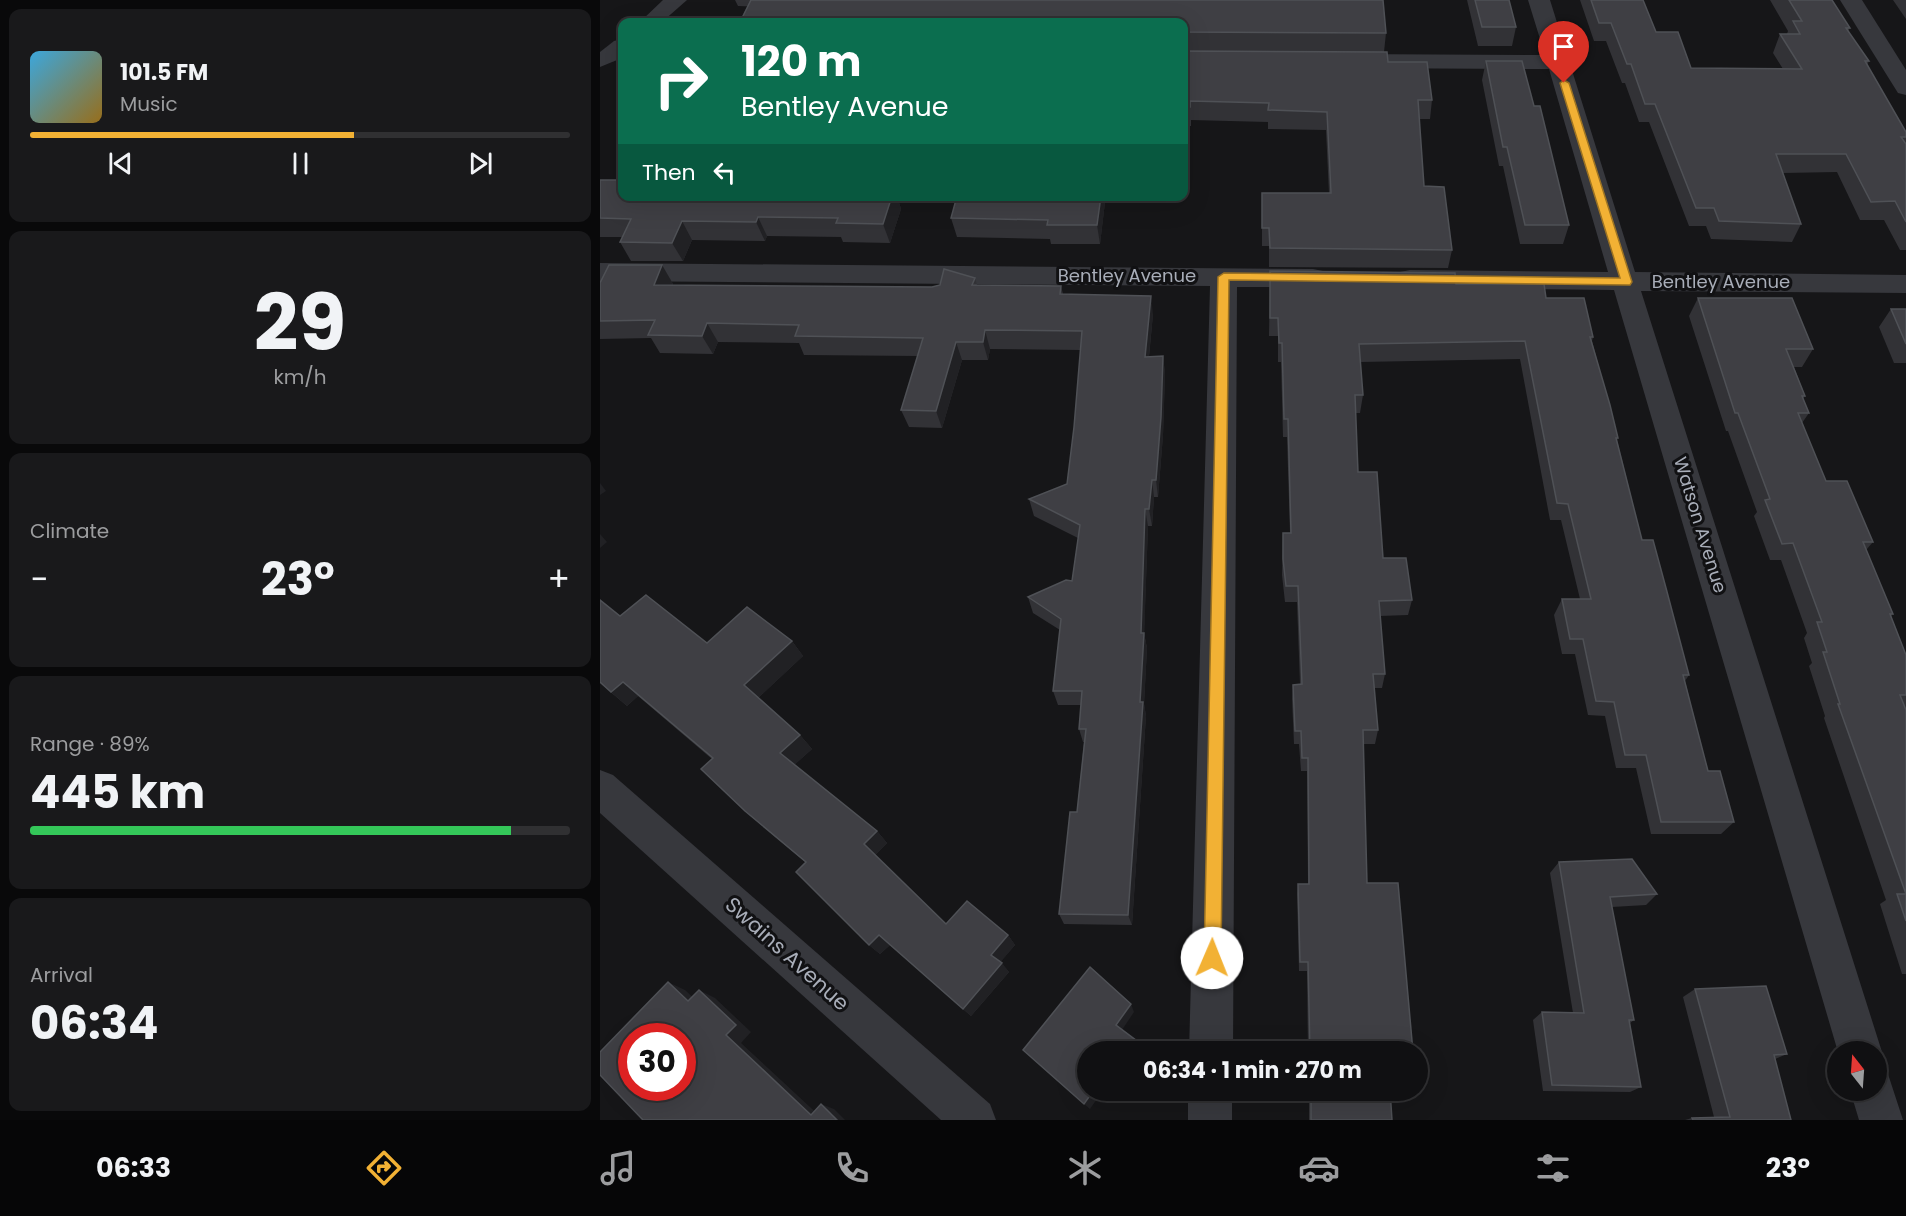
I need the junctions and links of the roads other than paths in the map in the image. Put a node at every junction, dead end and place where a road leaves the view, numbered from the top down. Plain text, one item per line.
1 (676, 0) edge
2 (1539, 0) edge
3 (1851, 0) edge
4 (655, 18) edge
5 (1324, 60) edge
6 (1558, 62) junction
7 (1906, 88) edge
8 (600, 272) edge
9 (1224, 277) junction
10 (1343, 278) edge
11 (1390, 279) edge
12 (1626, 282) junction
13 (1906, 284) edge
14 (600, 788) edge
15 (1211, 1041) edge
16 (1857, 1041) edge
17 (1210, 1101) edge
18 (1875, 1101) edge
19 (974, 1120) edge
20 (1210, 1120) edge
21 (1881, 1120) edge

1 - 4 street
2 - 6 street, Watson Avenue
3 - 7 street
5 - 6 street
6 - 12 street, Watson Avenue
8 - 9 street, Bentley Avenue
9 - 10 street, Bentley Avenue
9 - 15 street
11 - 12 street, Bentley Avenue
12 - 13 street, Bentley Avenue
12 - 16 street, Watson Avenue
14 - 19 street, Swains Avenue
17 - 20 street
18 - 21 street

